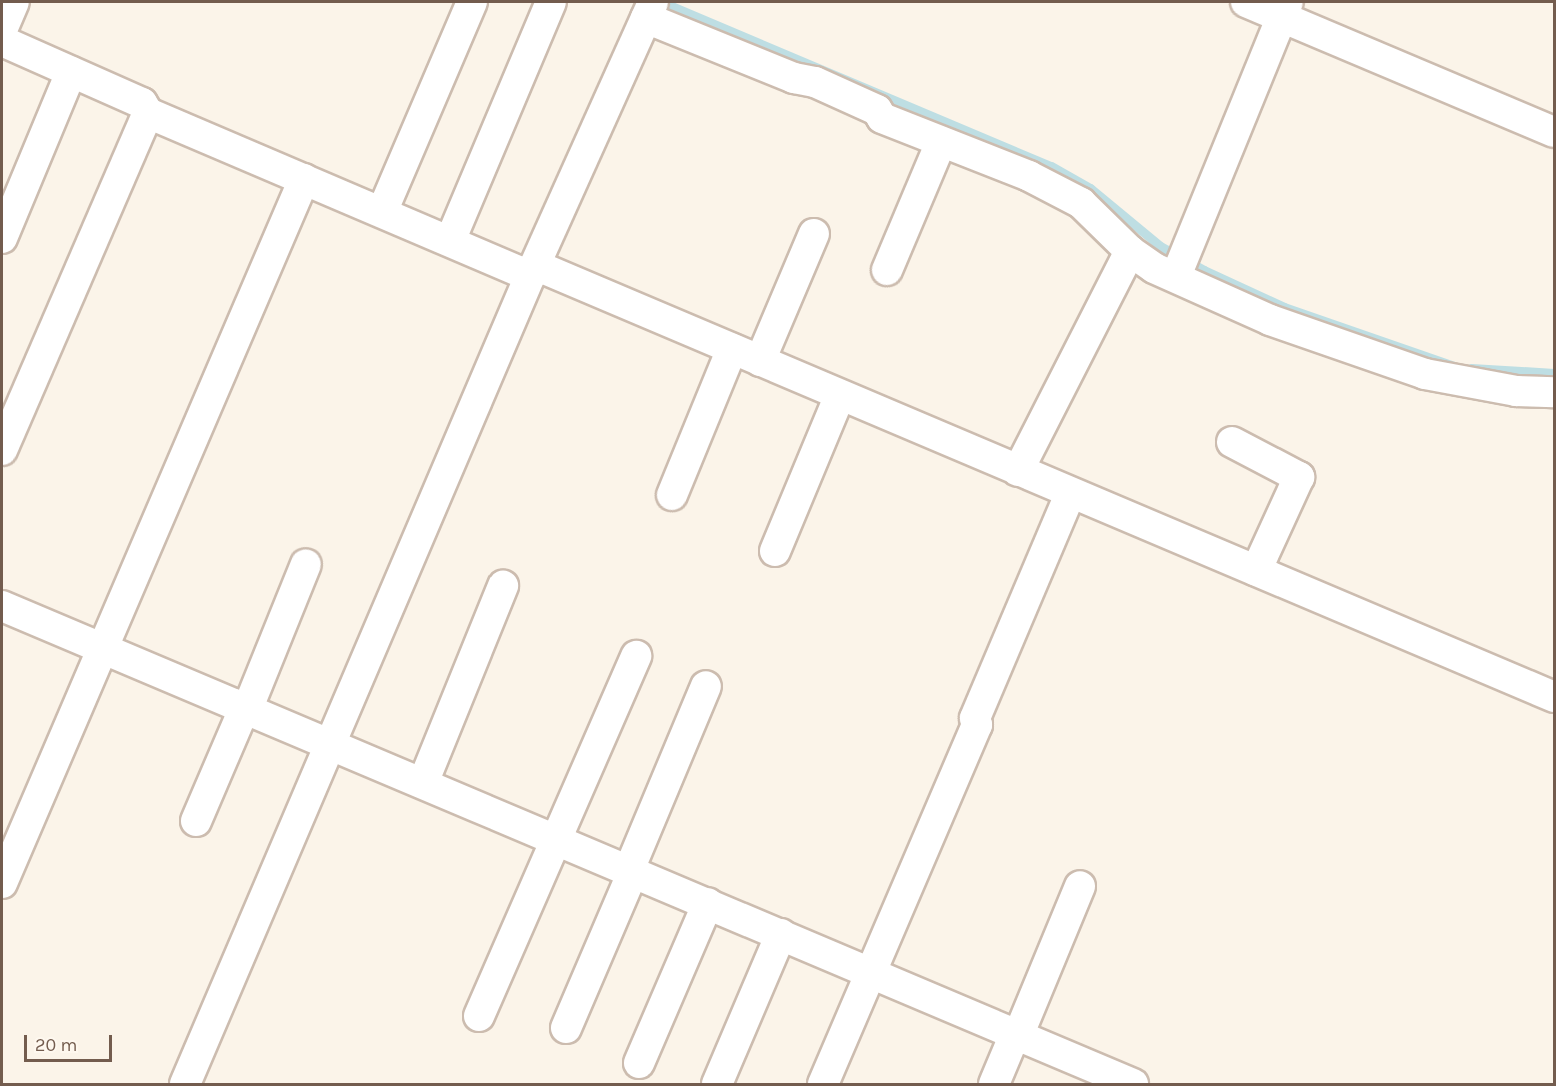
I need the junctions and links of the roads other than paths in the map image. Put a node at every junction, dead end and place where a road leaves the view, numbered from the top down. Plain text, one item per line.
1 (14, 2) edge
2 (472, 2) edge
3 (551, 2) edge
4 (1246, 2) edge
5 (645, 8) edge
6 (1285, 9) edge
7 (2, 30) edge
8 (2, 41) edge
9 (71, 72) junction
10 (148, 113) junction
11 (1554, 132) edge
12 (940, 142) junction
13 (304, 179) junction
14 (382, 212) junction
15 (814, 234) dead end
16 (2, 238) edge
17 (450, 241) junction
18 (1130, 251) junction
19 (1180, 265) junction
20 (533, 270) junction
21 (887, 270) dead end
22 (732, 349) junction
23 (759, 361) junction
24 (1554, 392) edge
25 (840, 395) junction
26 (8, 416) edge
27 (1232, 442) dead end
28 (2, 450) edge
29 (1018, 471) junction
30 (1070, 494) junction
31 (672, 495) dead end
32 (775, 551) dead end
33 (306, 564) dead end
34 (1256, 571) junction
35 (503, 586) dead end
36 (2, 606) edge
37 (101, 649) junction
38 (636, 656) dead end
39 (706, 686) dead end
40 (1554, 697) edge
41 (246, 709) junction
42 (332, 744) junction
43 (423, 783) junction
44 (196, 821) dead end
45 (554, 839) junction
46 (631, 871) junction
47 (2, 883) edge
48 (1080, 886) dead end
49 (708, 903) junction
50 (781, 934) junction
51 (871, 972) junction
52 (479, 1016) dead end
53 (566, 1028) dead end
54 (1017, 1035) junction
55 (639, 1063) dead end
56 (185, 1084) edge
57 (717, 1084) edge
58 (823, 1084) edge
59 (994, 1084) edge
60 (1133, 1084) edge

1 - 7 street
2 - 14 street
3 - 17 street
4 - 6 street
5 - 12 street
5 - 20 street
6 - 11 street
6 - 19 street
8 - 9 street
9 - 10 street
9 - 16 street
10 - 13 street
10 - 26 street
12 - 18 street
12 - 21 street
13 - 14 street
13 - 37 street
14 - 17 street
15 - 23 street
17 - 20 street
18 - 19 street
18 - 29 street
19 - 24 street
20 - 22 street
20 - 42 street
22 - 23 street
22 - 31 street
23 - 25 street
25 - 29 street
25 - 32 street
26 - 28 street
27 - 34 street
29 - 30 street
30 - 34 street
30 - 51 street
33 - 41 street
34 - 40 street
35 - 43 street
36 - 37 street
37 - 41 street
37 - 47 street
38 - 45 street
39 - 46 street
41 - 42 street
41 - 44 street
42 - 43 street
42 - 56 street
43 - 45 street
45 - 46 street
45 - 52 street
46 - 49 street
46 - 53 street
48 - 54 street
49 - 50 street
49 - 55 street
50 - 51 street
50 - 57 street
51 - 54 street
51 - 58 street
54 - 59 street
54 - 60 street

